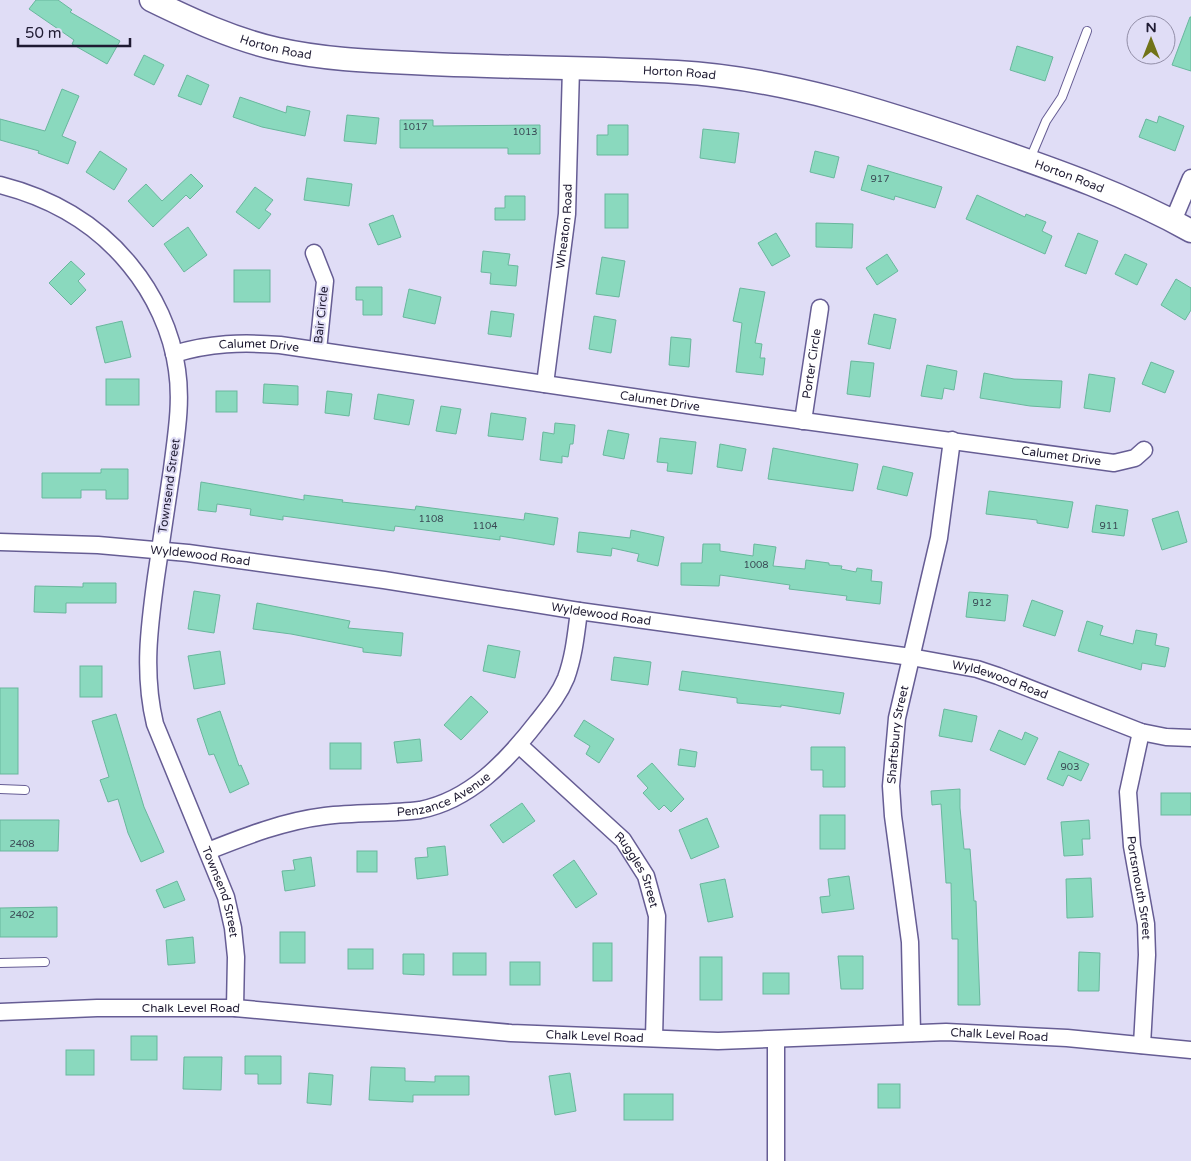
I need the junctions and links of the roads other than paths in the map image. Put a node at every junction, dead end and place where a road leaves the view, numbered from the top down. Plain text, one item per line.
1 (151, 0) edge
2 (1087, 31) dead end
3 (571, 68) junction
4 (1029, 161) junction
5 (1191, 178) edge
6 (0, 185) edge
7 (1182, 226) edge
8 (314, 253) dead end
9 (820, 308) dead end
10 (318, 350) junction
11 (174, 354) junction
12 (545, 384) junction
13 (804, 421) junction
14 (952, 440) junction
15 (1144, 450) dead end
16 (0, 542) edge
17 (160, 550) junction
18 (579, 610) junction
19 (911, 657) junction
20 (1141, 732) junction
21 (1191, 738) edge
22 (519, 745) junction
23 (0, 790) edge
24 (25, 790) dead end
25 (208, 851) junction
26 (45, 962) dead end
27 (0, 963) edge
28 (234, 1008) junction
29 (0, 1012) edge
30 (912, 1033) junction
31 (654, 1038) junction
32 (776, 1040) junction
33 (1142, 1045) junction
34 (1191, 1050) edge
35 (776, 1161) edge

1 - 3 street, Horton Road
2 - 4 lane
3 - 4 street, Horton Road
3 - 12 street, Wheaton Road
4 - 7 street, Horton Road
5 - 7 street
6 - 11 street, Townsend Street
8 - 10 street, Bair Circle
9 - 13 street, Porter Circle
10 - 11 street, Calumet Drive
10 - 12 street, Calumet Drive
11 - 17 street, Townsend Street
12 - 13 street, Calumet Drive
13 - 14 street, Calumet Drive
14 - 15 street, Calumet Drive
14 - 19 street, Shaftsbury Street
16 - 17 street, Wyldewood Road
17 - 18 street, Wyldewood Road
17 - 25 street, Townsend Street
18 - 19 street, Wyldewood Road
18 - 22 street, Penzance Avenue
19 - 20 street, Wyldewood Road
19 - 30 street, Shaftsbury Street
20 - 21 street, Wyldewood Road
20 - 33 street, Portsmouth Street
22 - 25 street, Penzance Avenue
22 - 31 street, Ruggles Street
23 - 24 lane
25 - 28 street, Townsend Street
26 - 27 lane
28 - 29 street, Chalk Level Road
28 - 31 street, Chalk Level Road
30 - 32 street, Chalk Level Road
30 - 33 street, Chalk Level Road
31 - 32 street, Chalk Level Road
32 - 35 street
33 - 34 street, Chalk Level Road

